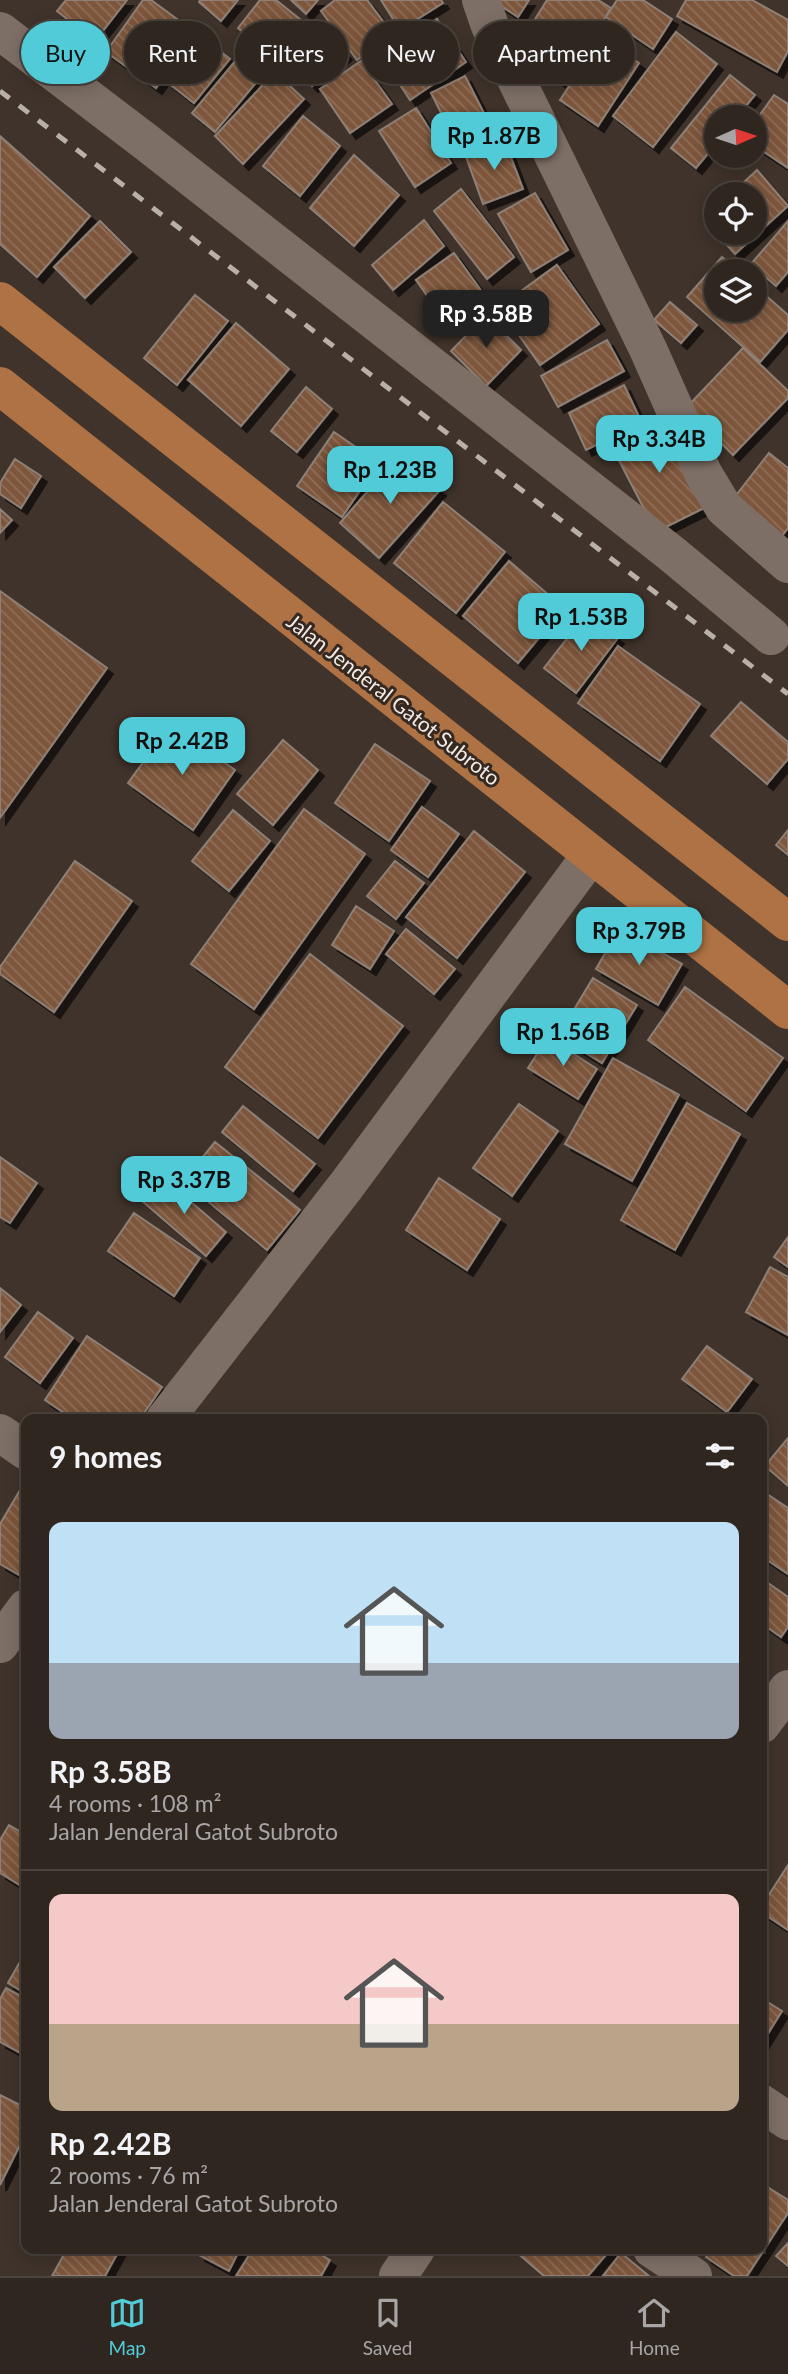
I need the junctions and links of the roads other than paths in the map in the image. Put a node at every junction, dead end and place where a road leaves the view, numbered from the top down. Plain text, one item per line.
1 (481, 0) edge
2 (0, 31) edge
3 (0, 301) edge
4 (0, 386) edge
5 (788, 564) edge
6 (782, 632) edge
7 (591, 855) junction
8 (788, 922) edge
9 (788, 1010) edge
10 (169, 1414) edge
11 (0, 1433) edge
12 (21, 1448) edge
13 (21, 1615) edge
14 (0, 1644) edge
15 (788, 1689) edge
16 (767, 1717) edge
17 (767, 2107) edge
18 (788, 2121) edge
19 (413, 2254) edge
20 (660, 2254) edge
21 (398, 2276) edge
22 (693, 2276) edge

1 - 5 street
2 - 6 street
3 - 8 main road
4 - 7 main road, Jalan Jenderal Gatot Subroto
7 - 9 main road, Jalan Jenderal Gatot Subroto
7 - 10 street
11 - 12 street
13 - 14 street
15 - 16 street
17 - 18 street
19 - 21 street
20 - 22 street

